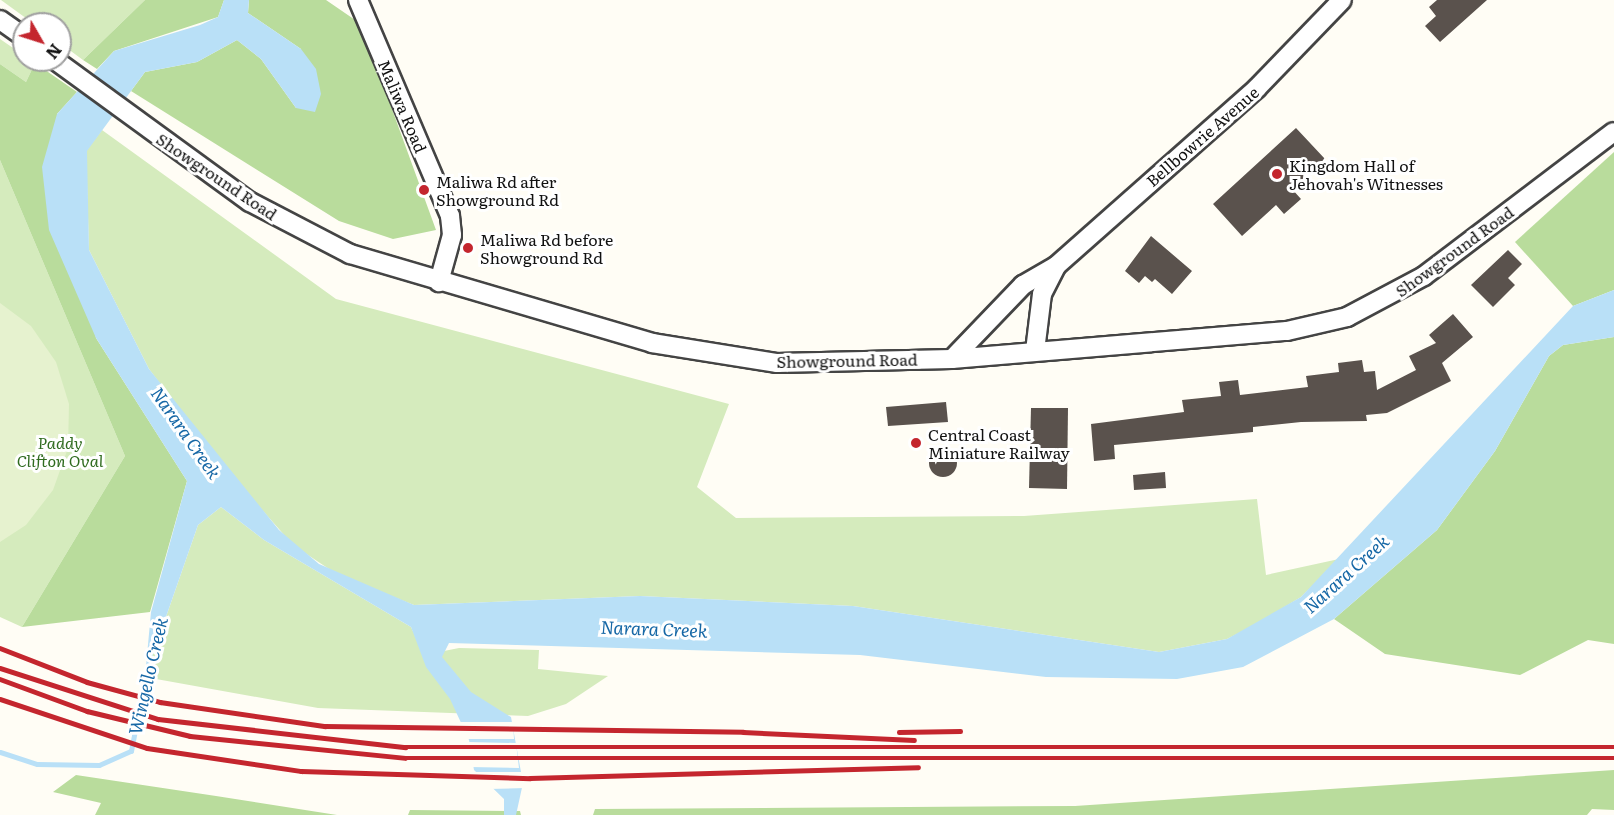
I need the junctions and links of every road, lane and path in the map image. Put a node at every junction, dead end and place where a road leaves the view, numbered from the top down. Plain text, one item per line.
1 (358, 0) edge
2 (1342, 0) edge
3 (71, 72) edge
4 (1614, 132) edge
5 (1056, 266) junction
6 (439, 282) junction
7 (1035, 351) junction
8 (952, 359) junction

1 - 6 street, Maliwa Road
2 - 5 street, Bellbowrie Avenue
3 - 6 street, Showground Road
4 - 7 street, Showground Road
5 - 7 street, Bellbowrie Avenue
5 - 8 street, Bellbowrie Avenue
6 - 8 street, Showground Road
7 - 8 street, Showground Road

